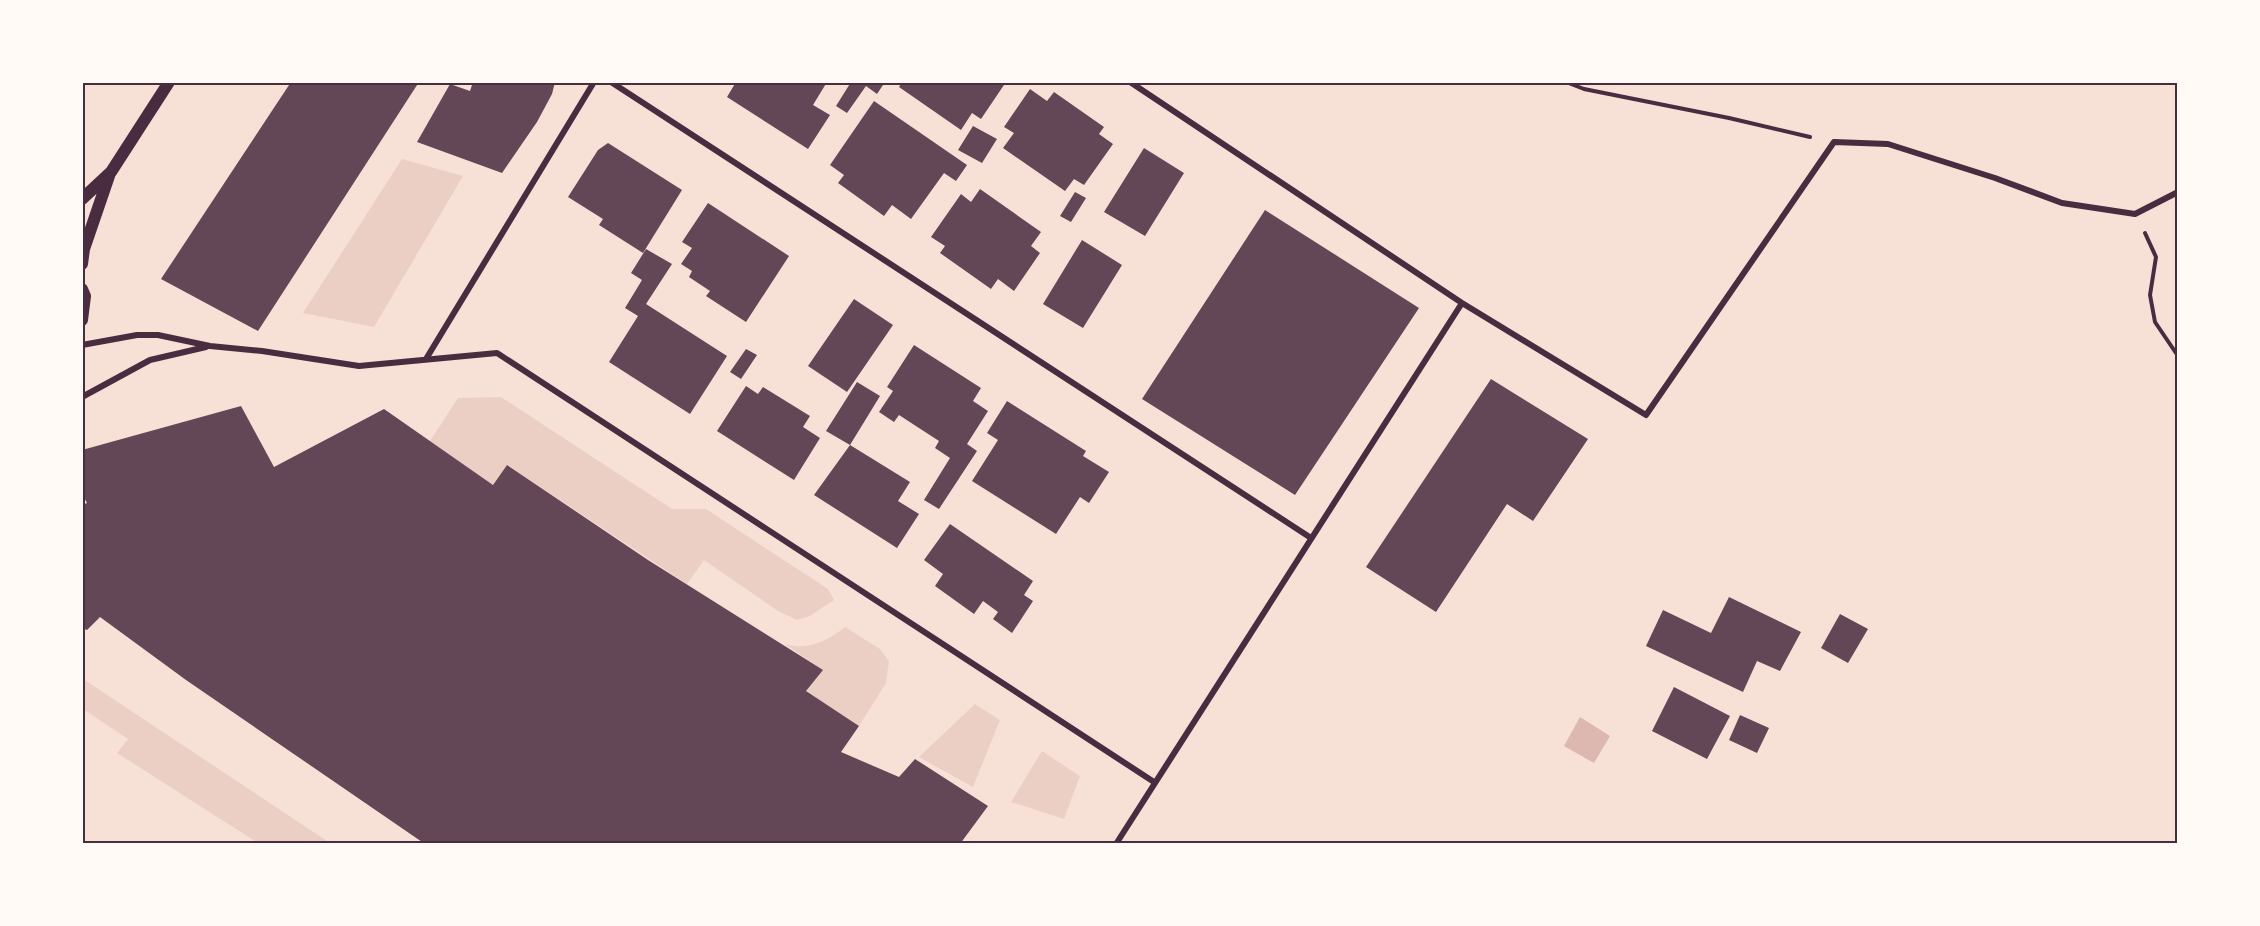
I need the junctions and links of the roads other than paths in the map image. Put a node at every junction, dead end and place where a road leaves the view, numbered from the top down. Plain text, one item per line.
1 (169, 82) edge
2 (594, 82) edge
3 (611, 82) edge
4 (1130, 82) edge
5 (111, 172) junction
6 (2178, 192) edge
7 (82, 199) edge
8 (82, 264) edge
9 (82, 290) edge
10 (1462, 303) junction
11 (82, 320) edge
12 (82, 345) edge
13 (210, 346) junction
14 (426, 359) junction
15 (82, 397) edge
16 (1311, 538) junction
17 (1154, 782) junction
18 (1116, 843) edge

1 - 5 main road
2 - 14 street
3 - 16 street
4 - 10 street
5 - 7 main road
5 - 8 main road
6 - 10 street
9 - 11 main road
10 - 16 street
12 - 13 street
13 - 14 street
13 - 15 street
14 - 17 street
16 - 17 street
17 - 18 street

